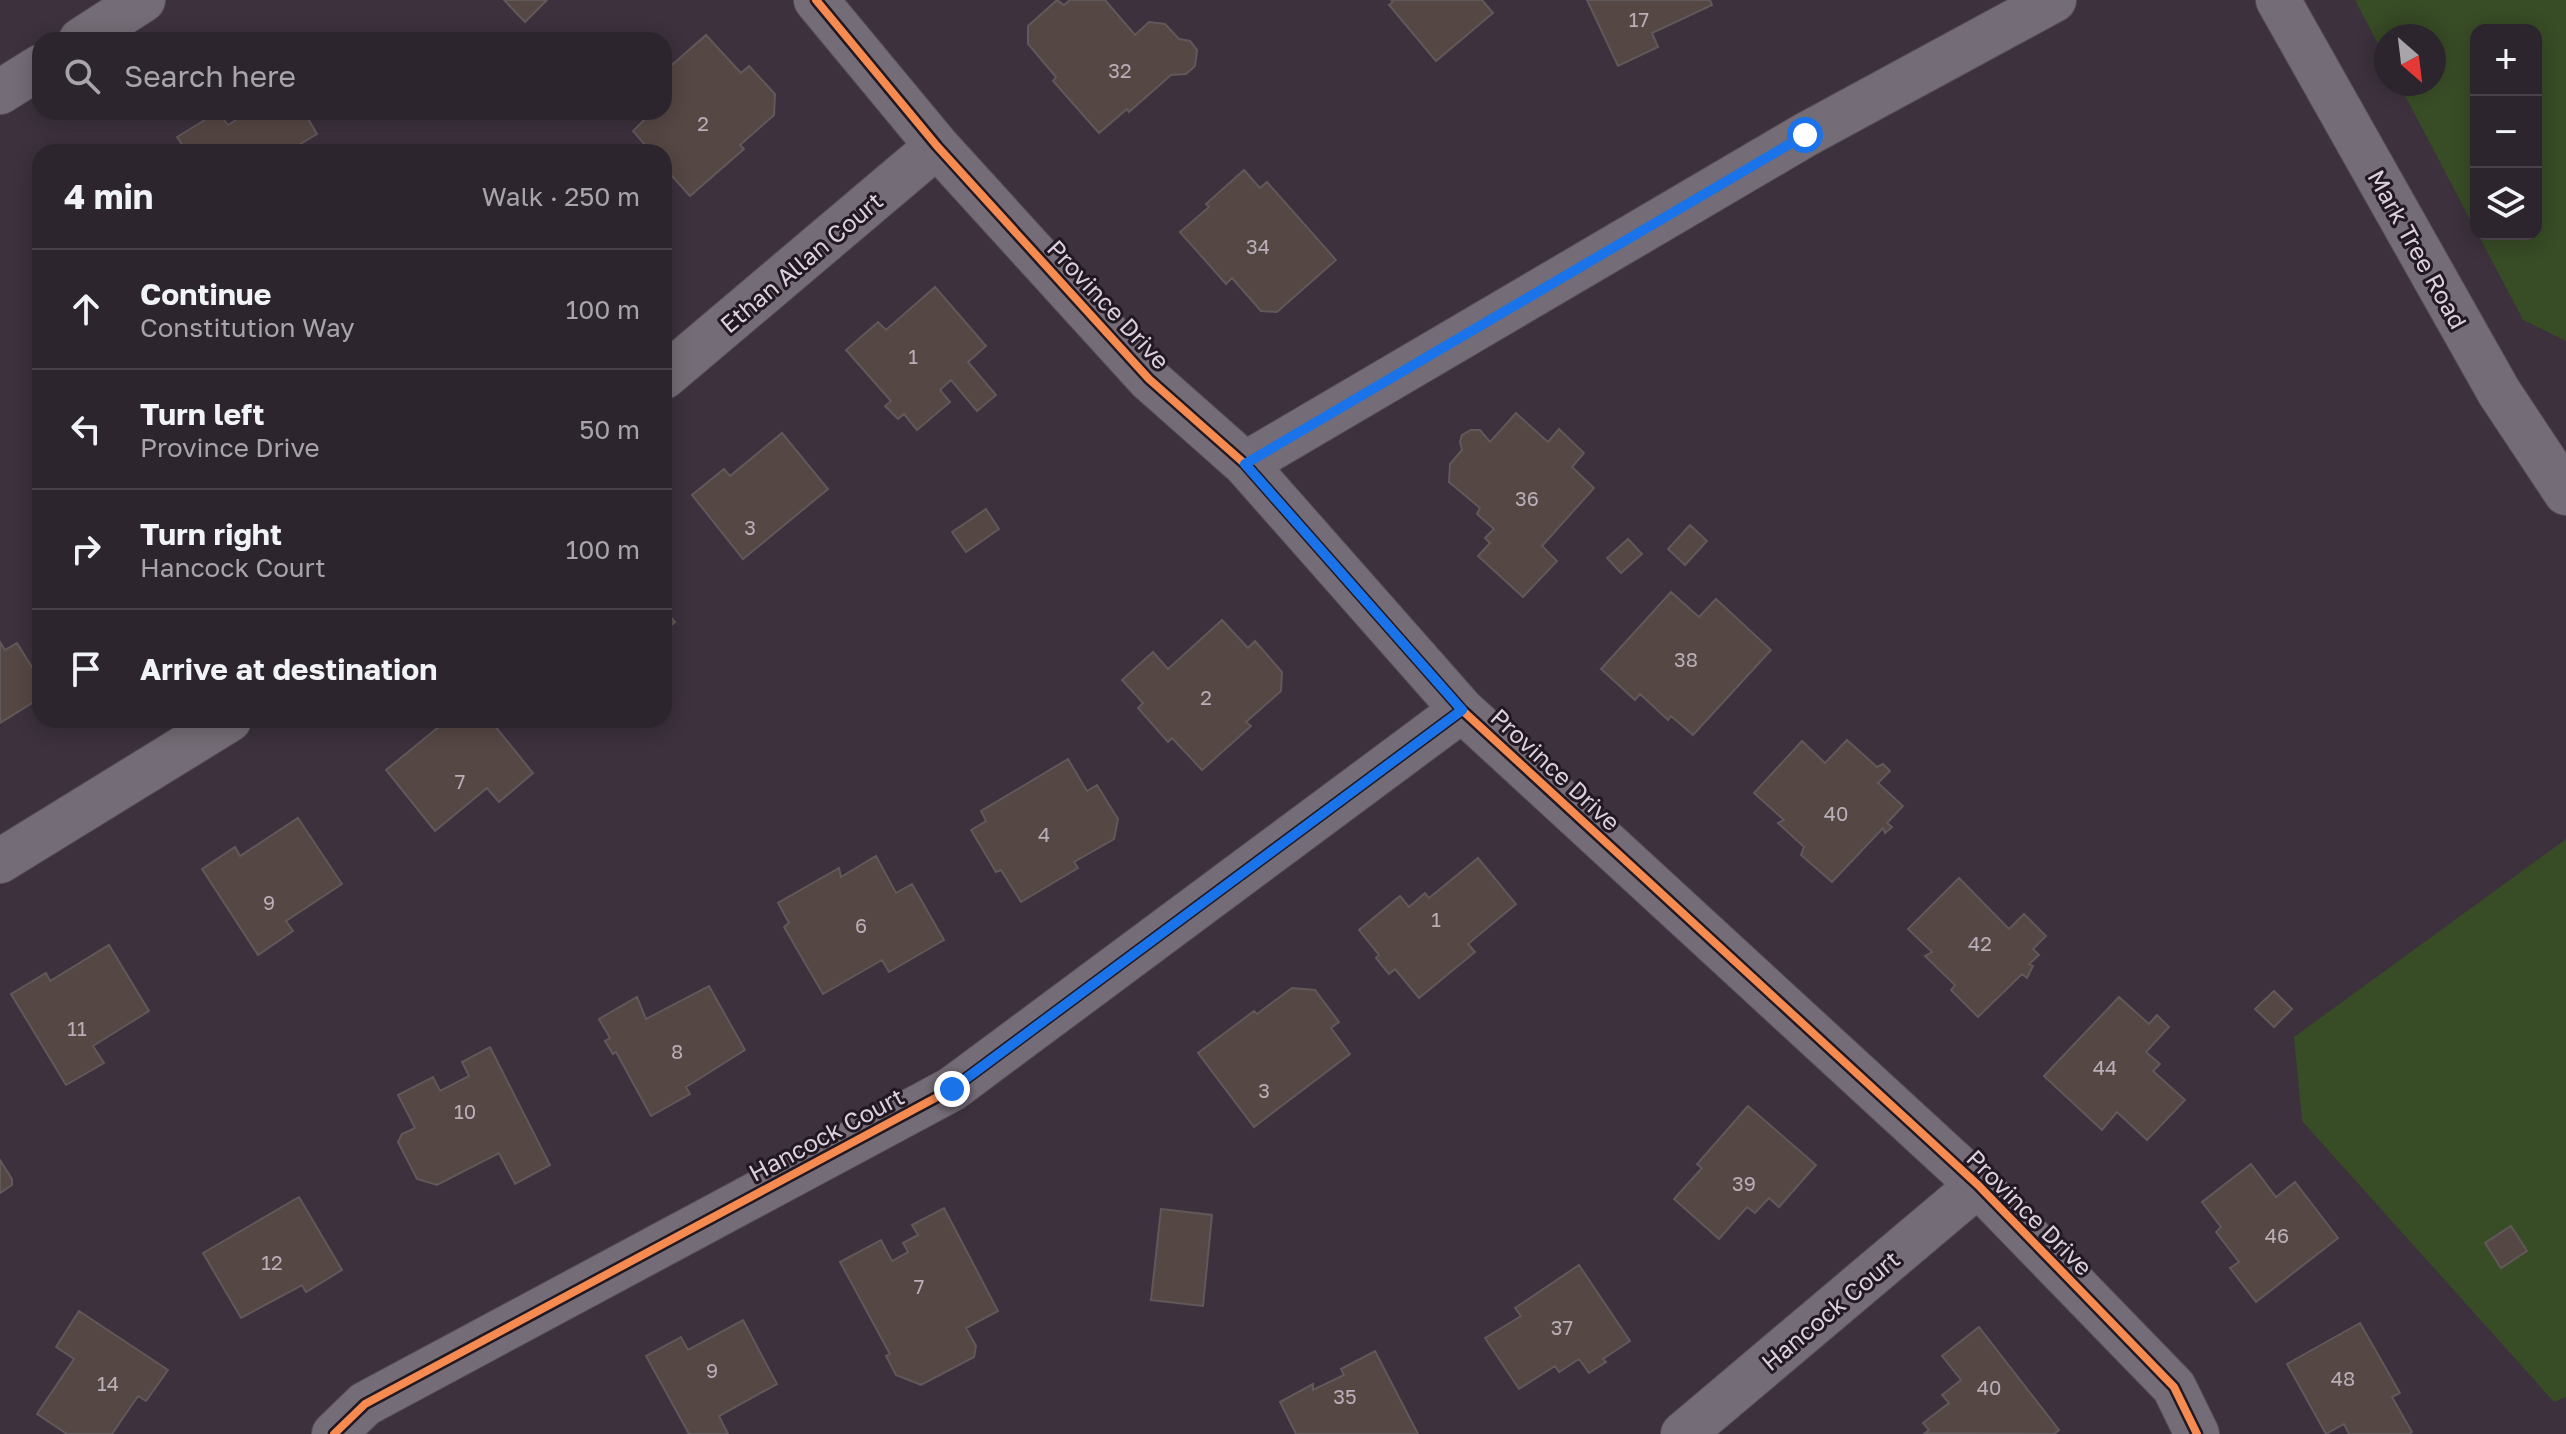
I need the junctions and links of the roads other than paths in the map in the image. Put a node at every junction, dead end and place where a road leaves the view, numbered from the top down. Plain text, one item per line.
1 (143, 0) edge
2 (816, 0) edge
3 (2054, 0) edge
4 (2278, 0) edge
5 (93, 32) edge
6 (32, 72) edge
7 (0, 92) edge
8 (937, 146) junction
9 (672, 370) edge
10 (1245, 464) junction
11 (2566, 493) edge
12 (1462, 710) junction
13 (216, 728) edge
14 (0, 861) edge
15 (1978, 1185) junction
16 (334, 1434) edge
17 (1683, 1434) edge
18 (2197, 1434) edge

1 - 5 street
2 - 8 street, Province Drive
3 - 10 street
4 - 11 street, Mark Tree Road
6 - 7 street
8 - 9 street, Ethan Allan Court
8 - 10 street, Province Drive
10 - 12 street, Province Drive
12 - 15 street, Province Drive
12 - 16 street, Hancock Court
13 - 14 street
15 - 17 street, Hancock Court
15 - 18 street, Province Drive

